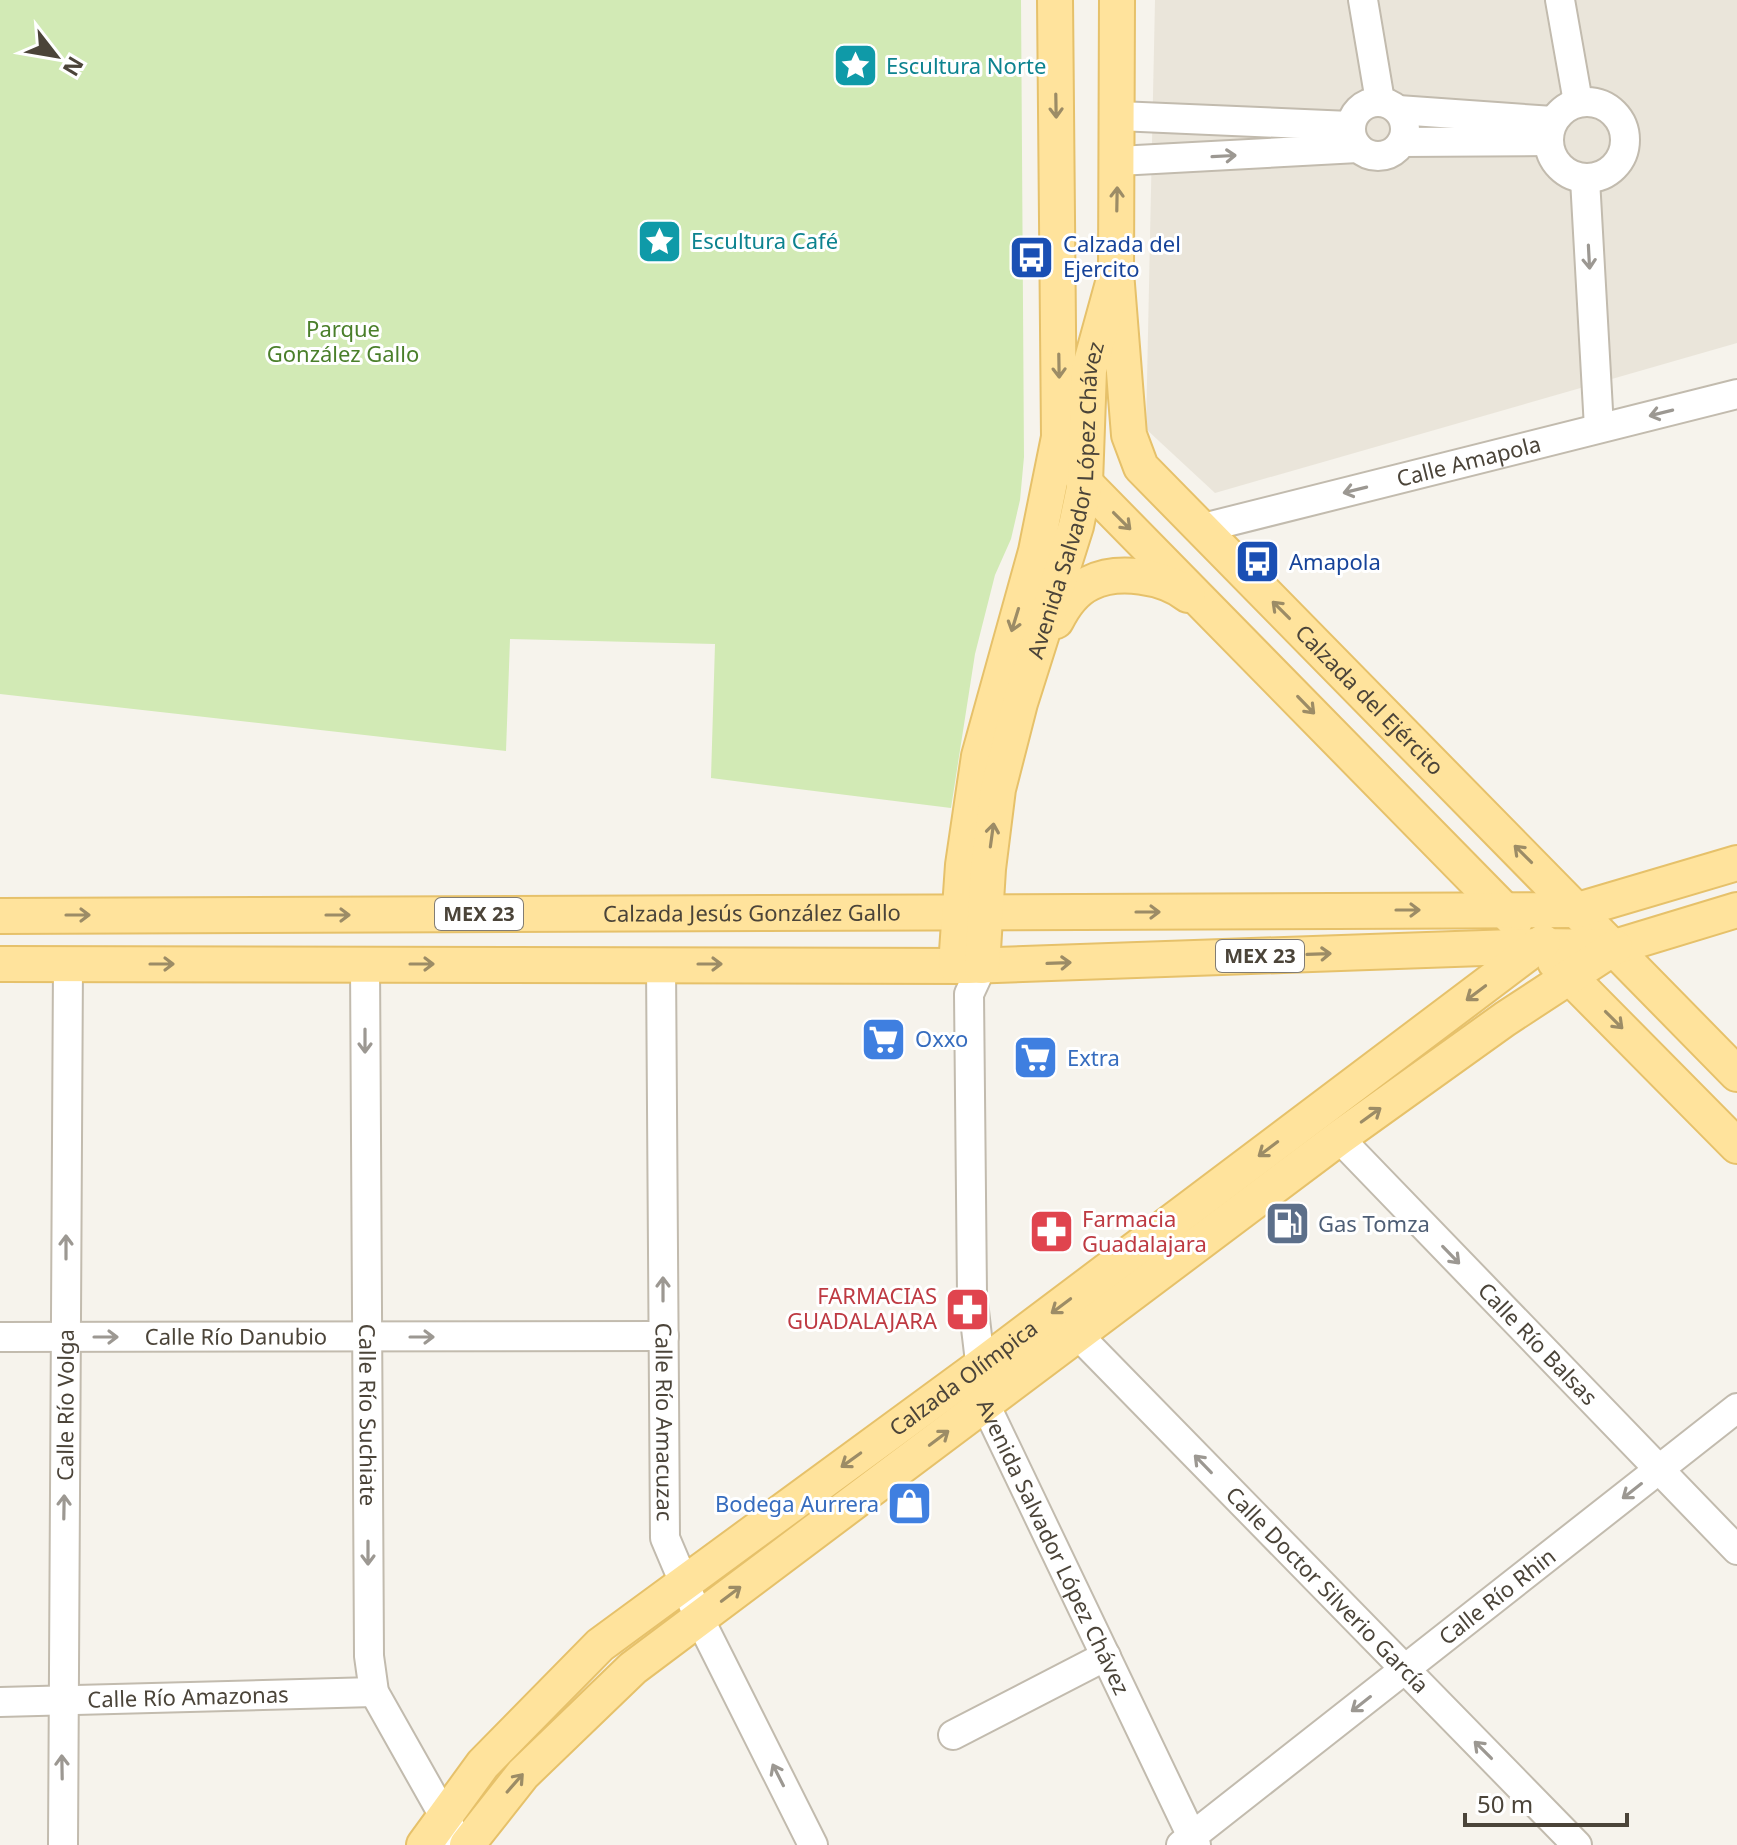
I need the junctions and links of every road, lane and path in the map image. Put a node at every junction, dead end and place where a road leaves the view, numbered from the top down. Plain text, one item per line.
1 (1055, 0) edge
2 (1117, 0) edge
3 (1363, 0) edge
4 (1560, 0) edge
5 (1578, 102) junction
6 (1389, 106) junction
7 (1118, 116) junction
8 (1188, 119) junction
9 (1551, 131) junction
10 (1354, 137) junction
11 (1402, 142) junction
12 (1189, 158) junction
13 (1118, 161) junction
14 (1585, 179) junction
15 (1116, 272) junction
16 (1737, 394) edge
17 (1599, 428) junction
18 (1059, 437) junction
19 (1085, 483) junction
20 (1199, 529) junction
21 (1239, 636) junction
22 (1034, 660) junction
23 (1737, 863) edge
24 (1700, 874) junction
25 (1506, 910) junction
26 (1578, 910) junction
27 (1737, 910) edge
28 (971, 912) junction
29 (0, 916) edge
30 (1658, 935) junction
31 (1538, 946) junction
32 (1615, 947) junction
33 (365, 963) junction
34 (0, 964) edge
35 (68, 964) junction
36 (661, 964) junction
37 (969, 975) junction
38 (1570, 976) junction
39 (1651, 984) junction
40 (1737, 1074) edge
41 (1339, 1138) junction
42 (1737, 1146) edge
43 (1077, 1334) junction
44 (664, 1336) junction
45 (0, 1337) edge
46 (66, 1337) junction
47 (367, 1337) junction
48 (979, 1367) junction
49 (985, 1404) junction
50 (1737, 1408) edge
51 (1659, 1470) junction
52 (1737, 1550) edge
53 (683, 1581) junction
54 (699, 1618) junction
55 (1106, 1656) junction
56 (1404, 1670) junction
57 (374, 1692) junction
58 (62, 1701) junction
59 (0, 1702) edge
60 (953, 1735) dead end
61 (444, 1814) junction
62 (1190, 1842) edge
63 (63, 1845) edge
64 (424, 1845) edge
65 (460, 1845) edge
66 (467, 1845) edge
67 (813, 1845) edge
68 (1577, 1845) edge

1 -> 18 main road, Avenida Salvador López Chávez
2 - 7 main road, Avenida Salvador López Chávez
3 - 6 street
4 - 5 street
5 - 9 street
5 - 14 street
6 - 9 street
6 - 10 street
6 - 11 street
7 - 8 street
7 - 13 main road, Avenida Salvador López Chávez
8 - 10 street
8 - 12 street
9 - 11 street
9 - 14 street
10 - 11 street
12 -> 10 street
12 - 13 street
15 -> 13 main road, Avenida Salvador López Chávez
14 -> 17 street
15 - 19 main road, Avenida Salvador López Chávez
15 - 20 main road, Calzada del Ejército
16 -> 17 street, Calle Amapola
17 -> 20 street, Calle Amapola
18 - 19 main road
18 -> 28 main road, Avenida Salvador López Chávez
19 -> 21 main road
19 - 22 main road, Avenida Salvador López Chávez
26 -> 20 main road, Calzada del Ejército
21 - 22 main road
21 -> 25 main road
28 -> 22 main road, Avenida Salvador López Chávez
23 - 24 main road, MEX 23
24 - 26 main road, MEX 23
24 - 30 main road
25 - 26 main road, MEX 23
28 -> 25 main road, Calzada Jesús González Gallo / MEX 23
25 - 31 main road
26 - 31 main road, Calzada Olímpica
26 - 32 main road, Calzada del Ejército
27 - 30 main road, MEX 23
29 -> 28 main road, Calzada Jesús González Gallo / MEX 23
28 - 37 main road, Avenida Salvador López Chávez
30 - 32 main road, MEX 23
30 - 39 main road
31 - 32 main road, MEX 23
37 -> 31 main road, MEX 23
31 - 38 main road
31 -> 48 main road, Calzada Olímpica
32 - 38 main road, Calzada Olímpica
32 - 39 main road, Calzada del Ejército
35 -> 33 main road, MEX 23
33 -> 36 main road, MEX 23
33 -> 47 street, Calle Río Suchiate
34 - 35 main road, MEX 23
46 -> 35 street, Calle Río Volga
36 -> 37 main road, MEX 23
44 -> 36 street, Calle Río Amacuzac
37 - 48 street, Avenida Salvador López Chávez
41 -> 38 main road, Calzada Olímpica
38 -> 42 main road
39 - 40 main road, Calzada del Ejército
41 - 43 main road, Calzada Olímpica
41 -> 51 street, Calle Río Balsas
43 - 49 main road, Calzada Olímpica
56 -> 43 street, Calle Doctor Silverio García
47 -> 44 street, Calle Río Danubio
44 - 53 street, Calle Río Amacuzac
45 - 46 street, Calle Río Danubio
46 -> 47 street, Calle Río Danubio
58 -> 46 street, Calle Río Volga
47 -> 57 street, Calle Río Suchiate
48 - 49 street, Avenida Salvador López Chávez
48 -> 53 main road, Calzada Olímpica
54 -> 49 main road, Calzada Olímpica
49 - 55 street, Avenida Salvador López Chávez
50 - 51 street, Calle Río Rhin
51 - 52 street, Calle Río Balsas
51 -> 56 street, Calle Río Rhin
53 - 54 street, Calle Río Amacuzac
53 - 61 main road, Calzada Olímpica
66 -> 54 main road, Calzada Olímpica
67 -> 54 street, Calle Río Amacuzac
55 - 60 street
55 - 62 street, Avenida Salvador López Chávez
56 -> 62 street, Calle Río Rhin
68 -> 56 street, Calle Doctor Silverio García
57 - 58 street, Calle Río Amazonas
57 - 61 street, Calle Río Suchiate
58 - 59 street, Calle Río Amazonas
63 -> 58 street, Calle Río Volga
61 - 64 main road, Calzada Olímpica
61 - 65 street, Calle Río Suchiate

